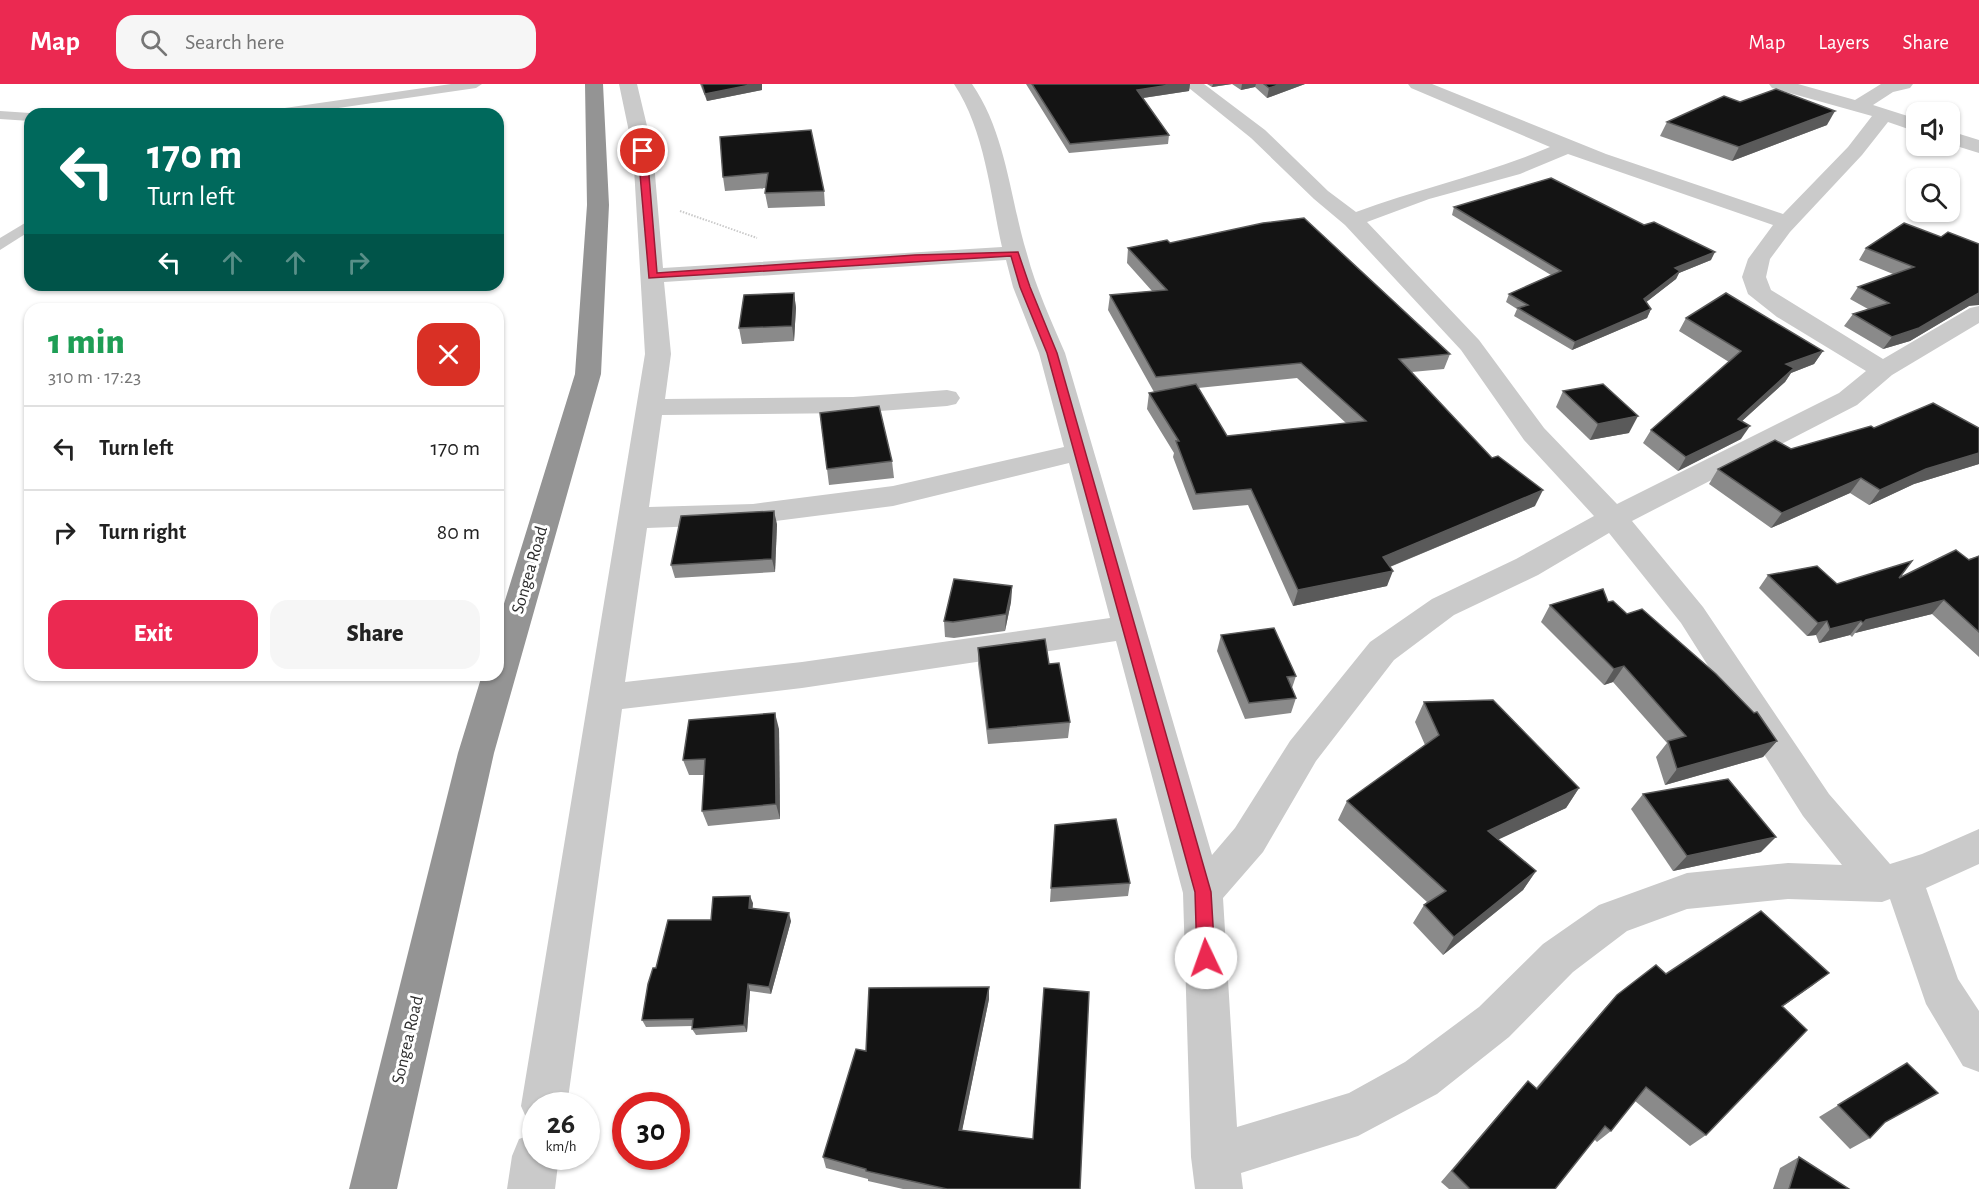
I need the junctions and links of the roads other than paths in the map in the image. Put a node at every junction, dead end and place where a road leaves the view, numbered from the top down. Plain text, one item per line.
1 (476, 84) edge
2 (594, 84) edge
3 (628, 84) edge
4 (963, 84) edge
5 (1192, 84) edge
6 (1417, 84) edge
7 (1778, 84) edge
8 (1904, 84) edge
9 (1858, 106) junction
10 (312, 108) edge
11 (1884, 114) junction
12 (0, 115) edge
13 (24, 117) edge
14 (1906, 122) edge
15 (1960, 140) edge
16 (1569, 146) junction
17 (1979, 147) edge
18 (1353, 220) junction
19 (1787, 222) junction
20 (24, 228) edge
21 (0, 245) edge
22 (1015, 254) junction
23 (652, 276) junction
24 (1979, 313) edge
25 (1882, 370) junction
26 (947, 398) dead end
27 (650, 407) junction
28 (1078, 452) junction
29 (633, 518) junction
30 (1614, 518) junction
31 (1128, 627) junction
32 (504, 658) edge
33 (497, 681) edge
34 (606, 697) junction
35 (1979, 846) edge
36 (1892, 881) junction
37 (1203, 892) junction
38 (1979, 1050) edge
39 (546, 1092) edge
40 (534, 1170) edge
41 (1217, 1173) edge
42 (373, 1189) edge
43 (531, 1189) edge

1 - 10 lane
2 - 32 highway, Songea Road
3 - 23 street
4 - 22 street
5 - 18 street
6 - 16 street
7 - 9 street
8 - 9 street
9 - 11 street
11 - 14 street
11 - 19 street
12 - 13 lane
15 - 17 street
16 - 18 street
16 - 19 street
18 - 30 street
19 - 25 street
20 - 21 lane
22 - 23 street
22 - 28 street
23 - 27 street
24 - 25 street
25 - 30 street
26 - 27 street
27 - 29 street
28 - 29 street
28 - 31 street
29 - 34 street
30 - 36 street
30 - 37 street
31 - 34 street
31 - 37 street
33 - 42 highway, Songea Road
34 - 39 street
35 - 36 street
36 - 38 street
36 - 41 street
37 - 41 street
40 - 43 street

